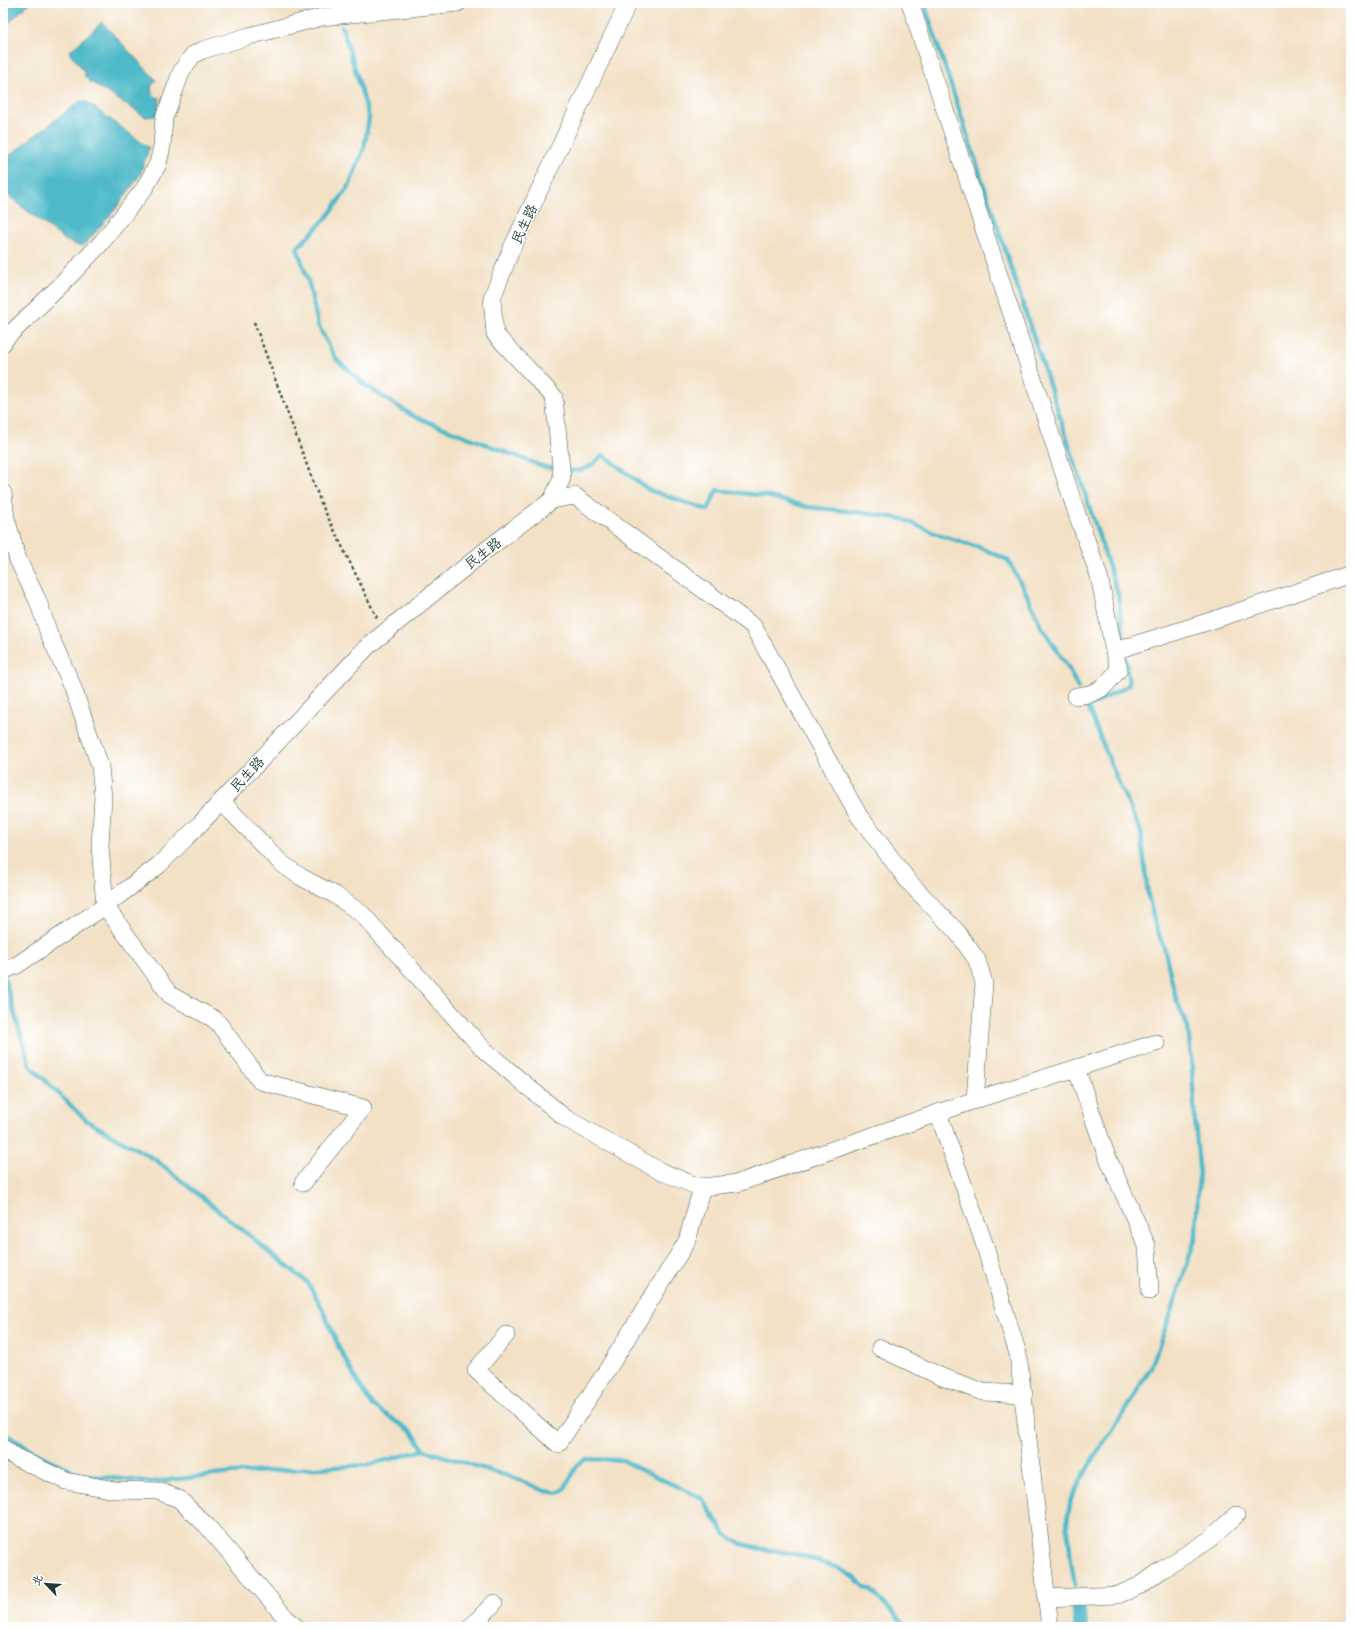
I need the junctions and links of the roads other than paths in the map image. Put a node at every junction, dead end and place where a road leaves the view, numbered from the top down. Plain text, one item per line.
1 (458, 3) edge
2 (628, 3) edge
3 (910, 3) edge
4 (343, 9) edge
5 (3, 343) edge
6 (3, 493) edge
7 (552, 500) junction
8 (1351, 574) edge
9 (1114, 651) junction
10 (1076, 696) dead end
11 (221, 801) junction
12 (105, 906) junction
13 (7, 969) edge
14 (1156, 1043) dead end
15 (1076, 1068) junction
16 (975, 1100) junction
17 (938, 1113) junction
18 (303, 1183) dead end
19 (702, 1187) junction
20 (1150, 1291) dead end
21 (506, 1335) dead end
22 (880, 1348) dead end
23 (1024, 1394) junction
24 (3, 1448) edge
25 (1236, 1515) dead end
26 (1046, 1598) junction
27 (494, 1603) dead end
28 (296, 1627) edge
29 (471, 1627) edge
30 (1050, 1627) edge

1 - 4 street
2 - 7 street, 民生路
3 - 9 street
4 - 5 street
6 - 12 street
7 - 11 street, 民生路
7 - 16 street
8 - 9 street
9 - 10 street
11 - 12 street, 民生路
11 - 19 street
12 - 13 street, 民生路
12 - 18 street
14 - 15 street
15 - 16 street
15 - 20 street
16 - 17 street
17 - 19 street
17 - 23 street
19 - 21 street
22 - 23 street
23 - 26 street
24 - 28 street
25 - 26 street
26 - 30 street
27 - 29 street

